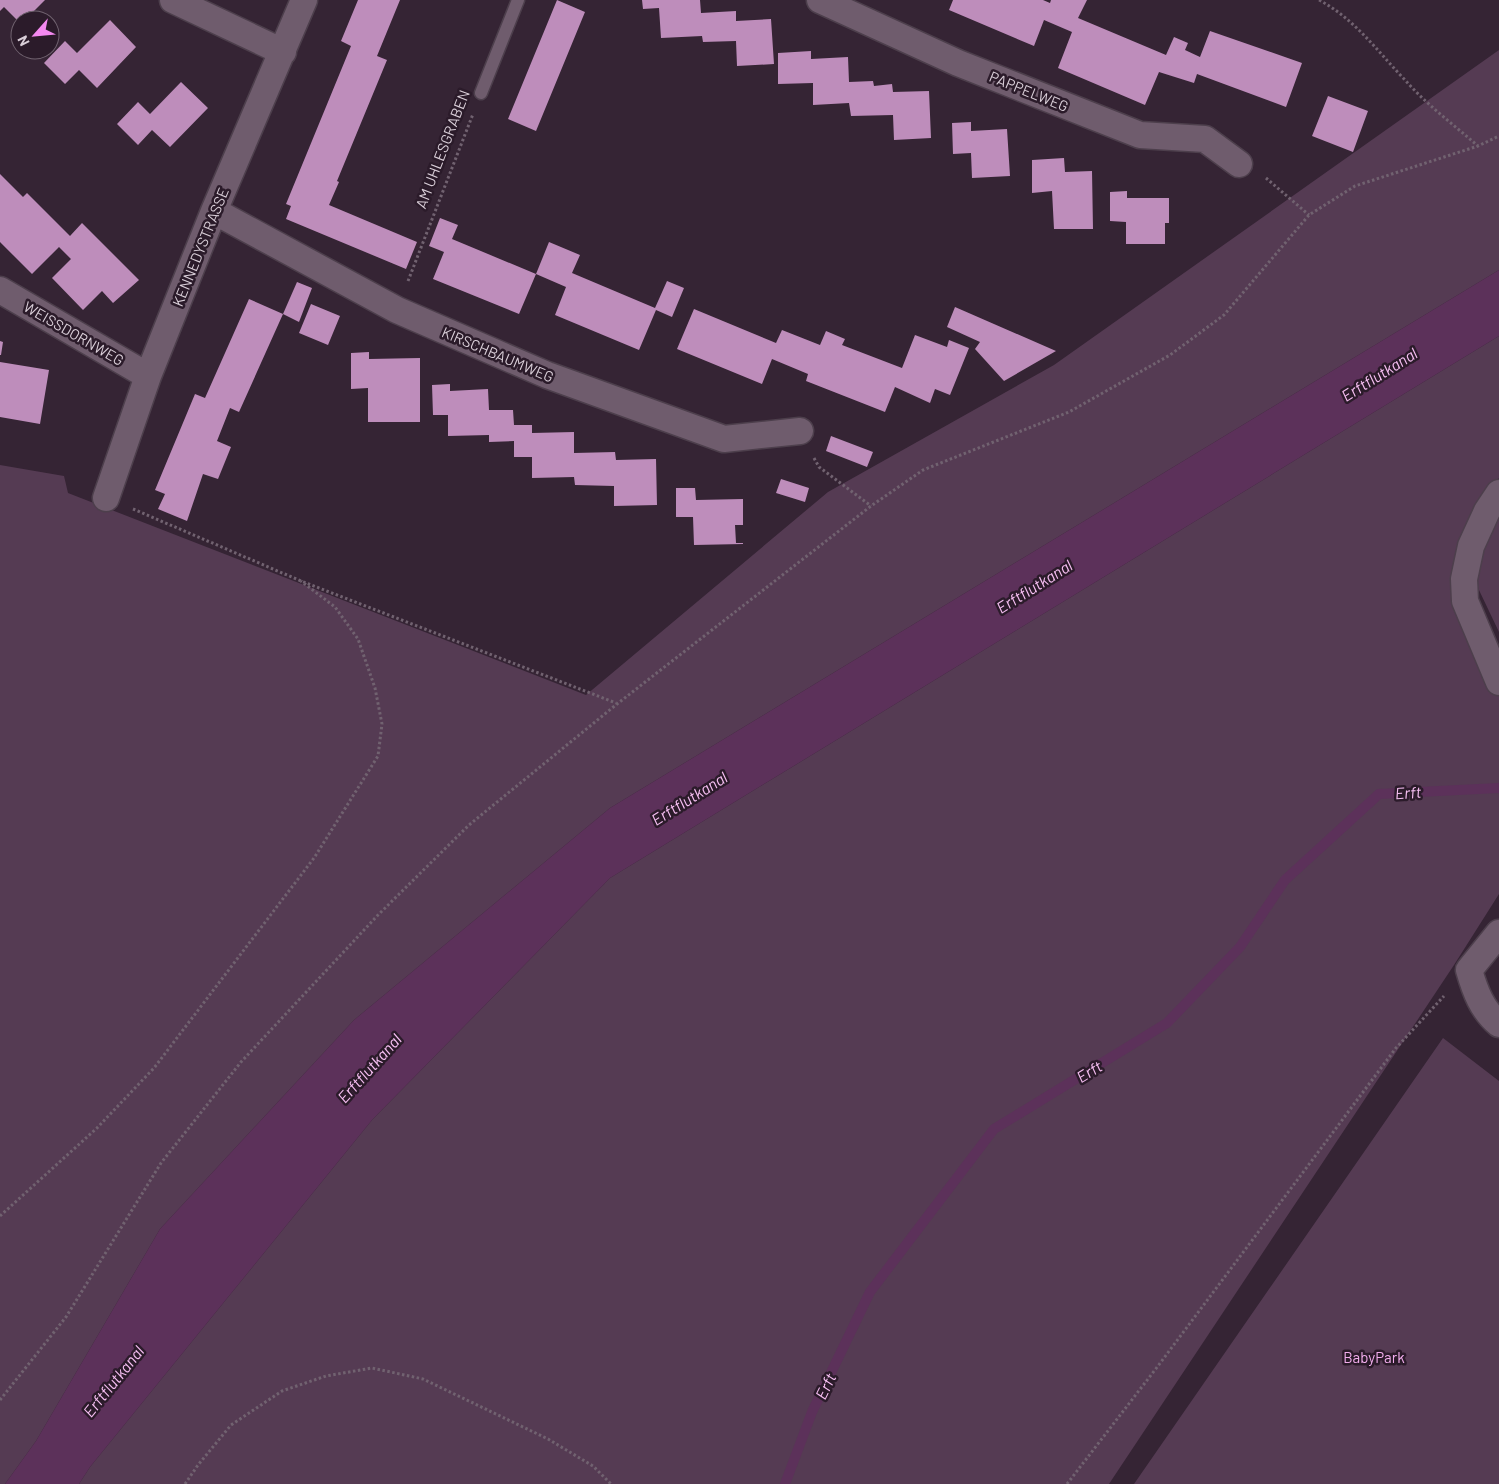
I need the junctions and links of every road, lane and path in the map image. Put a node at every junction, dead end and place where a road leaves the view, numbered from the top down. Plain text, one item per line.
1 (174, 0) edge
2 (304, 0) edge
3 (518, 0) edge
4 (820, 0) edge
5 (1319, 0) edge
6 (282, 52) junction
7 (481, 92) joint
8 (1499, 136) edge
9 (1478, 146) junction
10 (1239, 164) joint
11 (214, 211) junction
12 (1308, 215) junction
13 (0, 290) edge
14 (397, 310) junction
15 (148, 376) junction
16 (800, 431) dead end
17 (819, 467) dead end
18 (1499, 493) edge
19 (106, 498) joint
20 (871, 506) junction
21 (301, 581) junction
22 (1499, 682) edge
23 (617, 704) junction
24 (1499, 933) edge
25 (1469, 970) junction
26 (1499, 1024) edge
27 (0, 1216) edge
28 (0, 1400) edge
29 (185, 1484) edge
30 (611, 1484) edge
31 (1066, 1484) edge

1 - 6 street
2 - 6 street, KENNEDYSTRASSE
3 - 7 lane, AM UHLESGRABEN
4 - 10 street, PAPPELWEG
5 - 9 path
6 - 11 street, KENNEDYSTRASSE
7 - 14 path, AM UHLESGRABEN
8 - 9 path
9 - 12 path
10 - 12 path
11 - 14 street, KIRSCHBAUMWEG
11 - 15 street, KENNEDYSTRASSE
12 - 20 path
13 - 15 street, WEISSDORNWEG
14 - 16 street, KIRSCHBAUMWEG
15 - 19 street, KENNEDYSTRASSE
17 - 20 path
18 - 22 street
19 - 21 path
20 - 23 path
21 - 23 path
21 - 27 path
23 - 28 path
24 - 25 street
25 - 26 street
25 - 31 path
29 - 30 path

